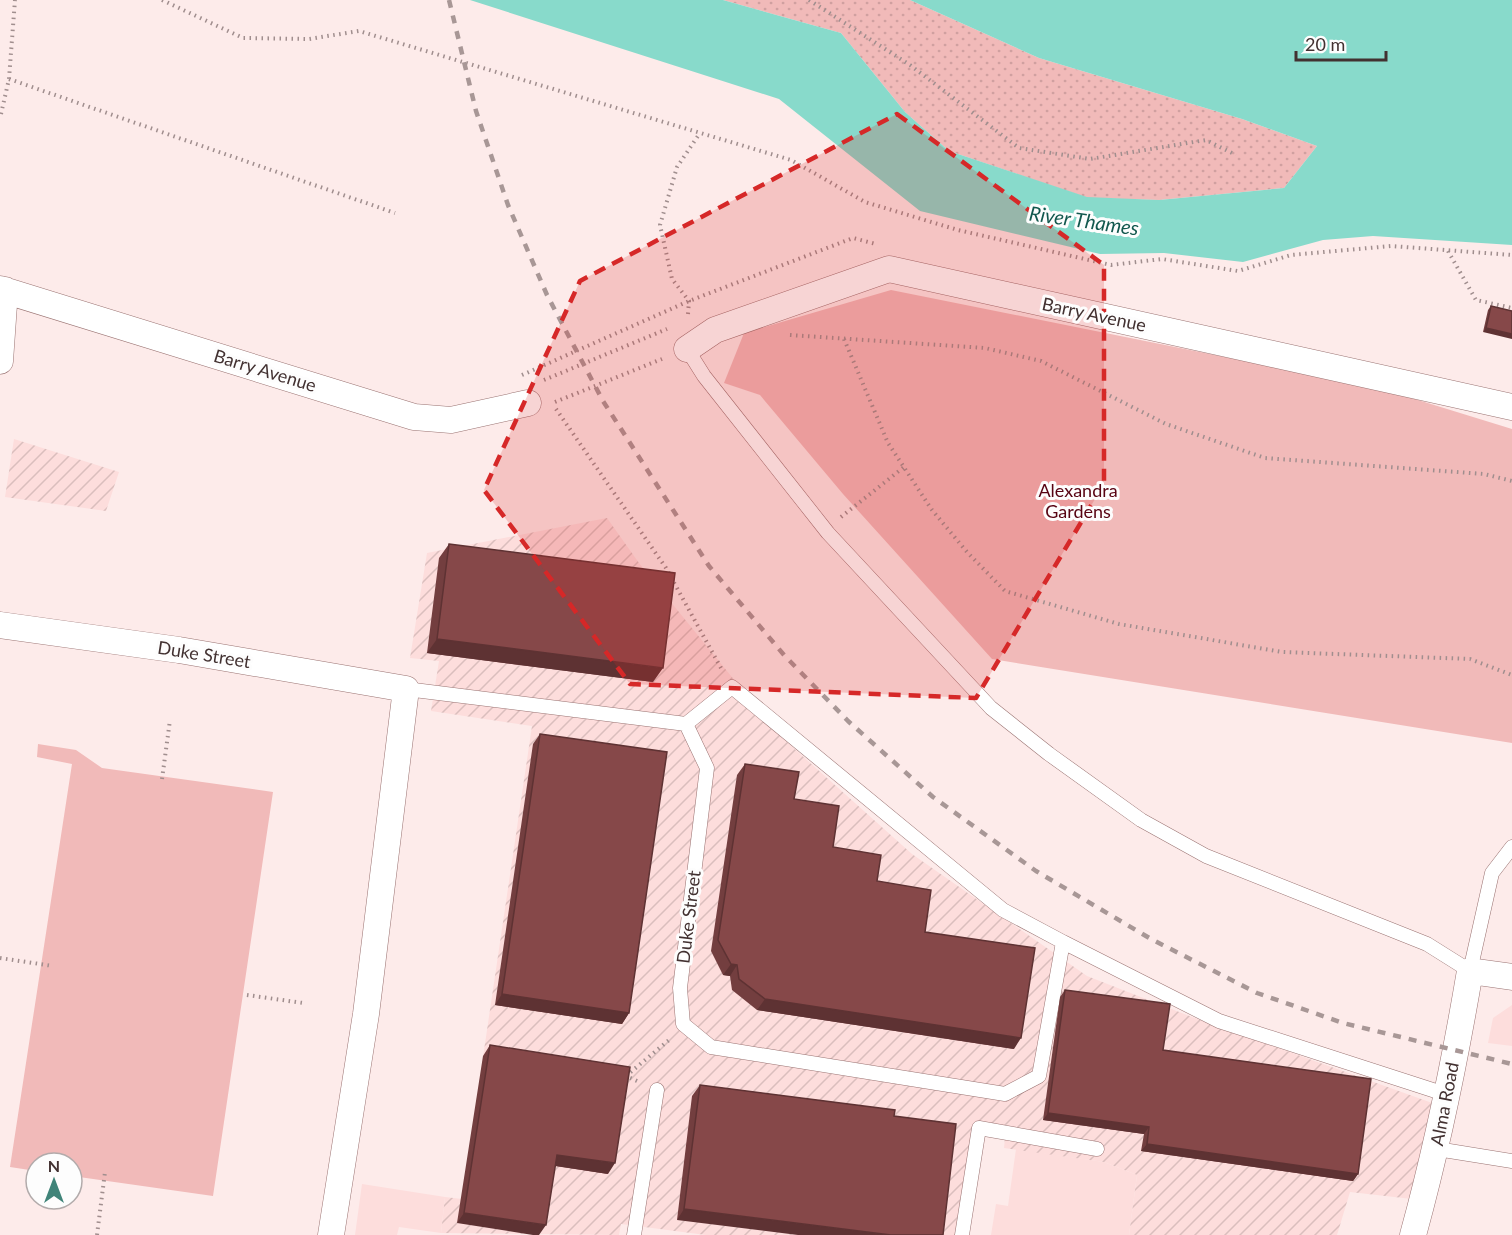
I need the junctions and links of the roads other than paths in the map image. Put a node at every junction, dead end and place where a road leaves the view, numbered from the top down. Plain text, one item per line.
1 (3, 289) edge
2 (687, 349) joint
3 (0, 362) edge
4 (540, 403) road end
5 (1512, 407) edge
6 (0, 625) edge
7 (406, 689) junction
8 (686, 724) junction
9 (1512, 847) edge
10 (1063, 942) junction
11 (1470, 971) junction
12 (1512, 977) edge
13 (657, 1089) road end
14 (1445, 1094) junction
15 (1097, 1149) dead end
16 (1437, 1149) junction
17 (1512, 1161) edge
18 (331, 1235) edge
19 (634, 1235) edge
20 (962, 1235) edge
21 (1413, 1235) edge

1 - 3 street
1 - 4 street, Barry Avenue
2 - 5 street, Barry Avenue
2 - 11 lane
6 - 7 street, Duke Street
7 - 8 lane, Duke Street
7 - 18 street
8 - 10 lane
8 - 10 lane, Duke Street
9 - 11 lane
10 - 14 lane
11 - 12 street
11 - 14 street, Alma Road
13 - 19 lane
14 - 16 street, Alma Road
15 - 20 lane
16 - 17 lane
16 - 21 street, Alma Road

